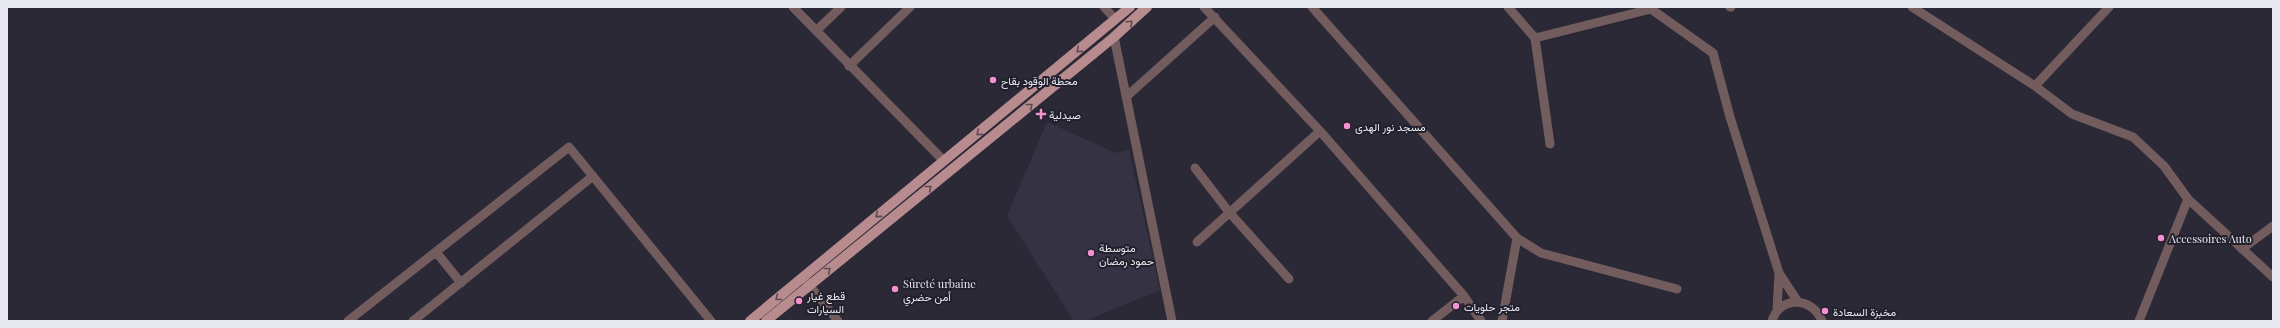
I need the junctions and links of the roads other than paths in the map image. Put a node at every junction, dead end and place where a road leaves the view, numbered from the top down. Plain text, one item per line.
1 (793, 7) edge
2 (841, 7) edge
3 (910, 7) edge
4 (1104, 7) edge
5 (1130, 7) edge
6 (1147, 7) edge
7 (1204, 7) edge
8 (1312, 7) edge
9 (1508, 7) edge
10 (2109, 7) edge
11 (1651, 8) edge
12 (1918, 9) edge
13 (1215, 17) junction
14 (1115, 19) junction
15 (816, 31) junction
16 (1114, 37) junction
17 (1534, 38) junction
18 (849, 66) junction
19 (2035, 86) junction
20 (1126, 97) junction
21 (1320, 131) junction
22 (1550, 144) dead end
23 (944, 161) junction
24 (1195, 168) dead end
25 (593, 176) junction
26 (2188, 199) junction
27 (1229, 212) junction
28 (2273, 226) edge
29 (1517, 238) junction
30 (1197, 242) dead end
31 (2242, 249) junction
32 (436, 252) junction
33 (1779, 272) junction
34 (2273, 277) edge
35 (1289, 279) dead end
36 (806, 281) junction
37 (461, 283) junction
38 (1678, 289) dead end
39 (1464, 296) junction
40 (1798, 302) junction
41 (1777, 310) junction
42 (348, 321) edge
43 (413, 321) edge
44 (711, 321) edge
45 (750, 321) edge
46 (766, 321) edge
47 (838, 321) edge
48 (1172, 321) edge
49 (1432, 321) edge
50 (1481, 321) edge
51 (1502, 321) edge
52 (1772, 321) edge
53 (1822, 321) edge
54 (2139, 321) edge

1 - 15 street
2 - 15 street
3 - 18 street
4 - 14 street
5 - 14 main road
16 -> 6 main road
7 - 13 street
8 - 29 street
9 - 17 street
10 - 19 street
11 - 17 street
11 - 33 street
12 - 19 street
13 - 20 street
13 - 21 street
14 -> 23 main road
15 - 18 street
16 - 20 street
36 -> 16 main road
17 - 22 street
18 - 23 street
19 - 26 street
20 - 48 street
21 - 27 street
21 - 39 street
23 -> 36 main road
24 - 27 street
25 - 32 street
25 - 37 street
25 - 44 street
26 - 31 street
26 - 54 street
27 - 30 street
27 - 35 street
28 - 31 street
29 - 38 street
29 - 51 street
31 - 34 street
32 - 37 street
32 - 42 street
33 - 40 street
33 - 41 street
36 -> 45 main road
36 - 46 main road
36 - 47 street
37 - 43 street
39 - 49 street
39 - 50 street
40 - 41 street
40 - 53 street
41 - 52 street

